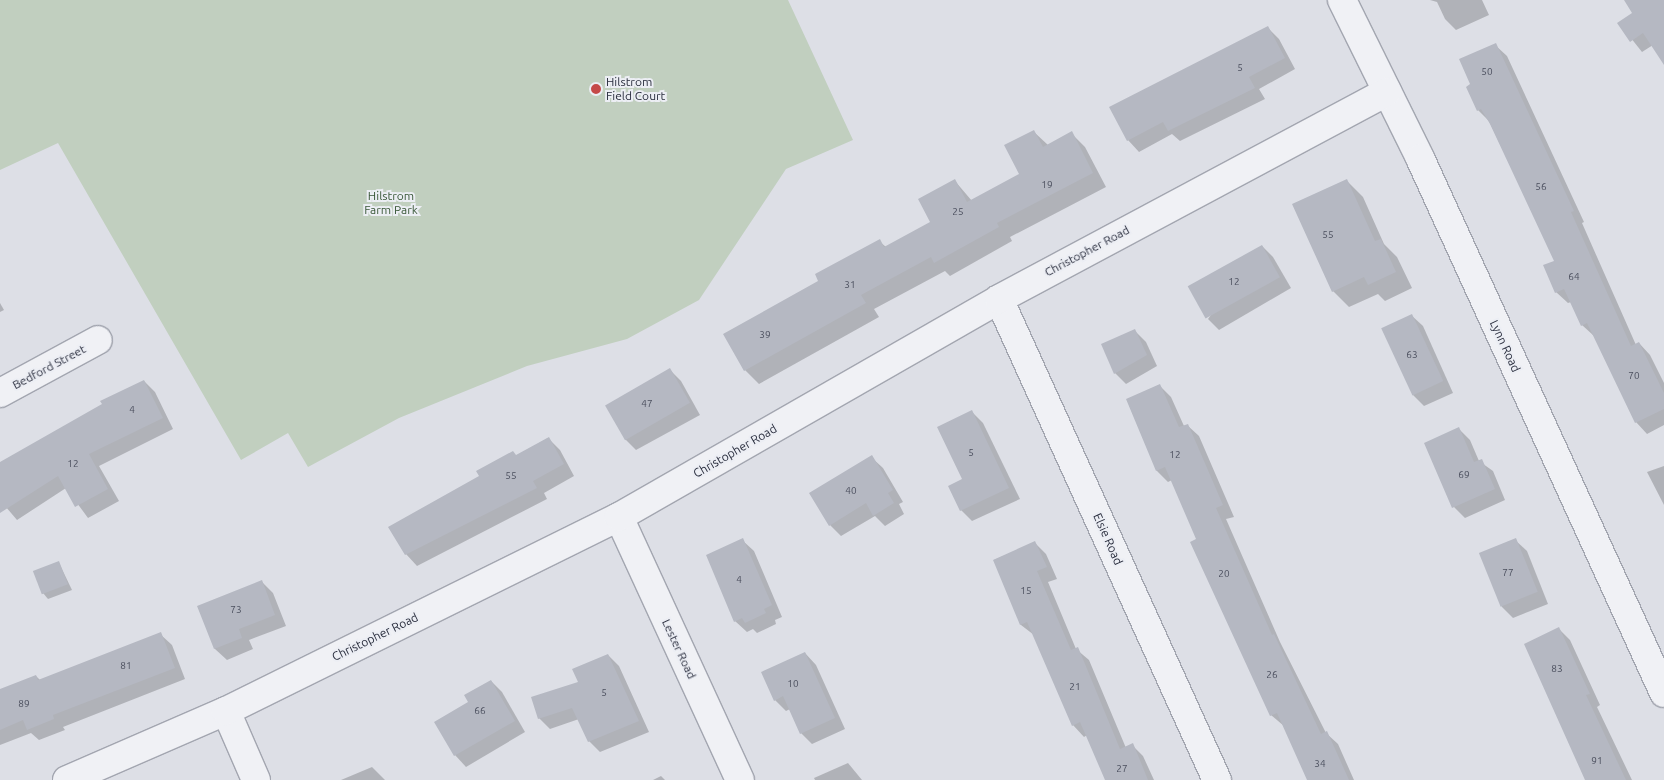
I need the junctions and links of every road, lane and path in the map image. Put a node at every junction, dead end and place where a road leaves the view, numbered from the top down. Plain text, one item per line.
1 (1342, 0) edge
2 (1387, 92) junction
3 (999, 298) junction
4 (98, 340) dead end
5 (0, 393) edge
6 (618, 517) junction
7 (1664, 693) edge
8 (226, 711) junction
9 (67, 780) edge
10 (256, 780) edge
11 (740, 780) edge
12 (1217, 780) edge

1 - 2 street, Lynn Road
2 - 3 street, Christopher Road
2 - 7 street, Lynn Road
3 - 6 street, Christopher Road
3 - 12 street, Elsie Road
4 - 5 street, Bedford Street
6 - 8 street, Christopher Road
6 - 11 street, Lester Road
8 - 9 street, Christopher Road
8 - 10 street

